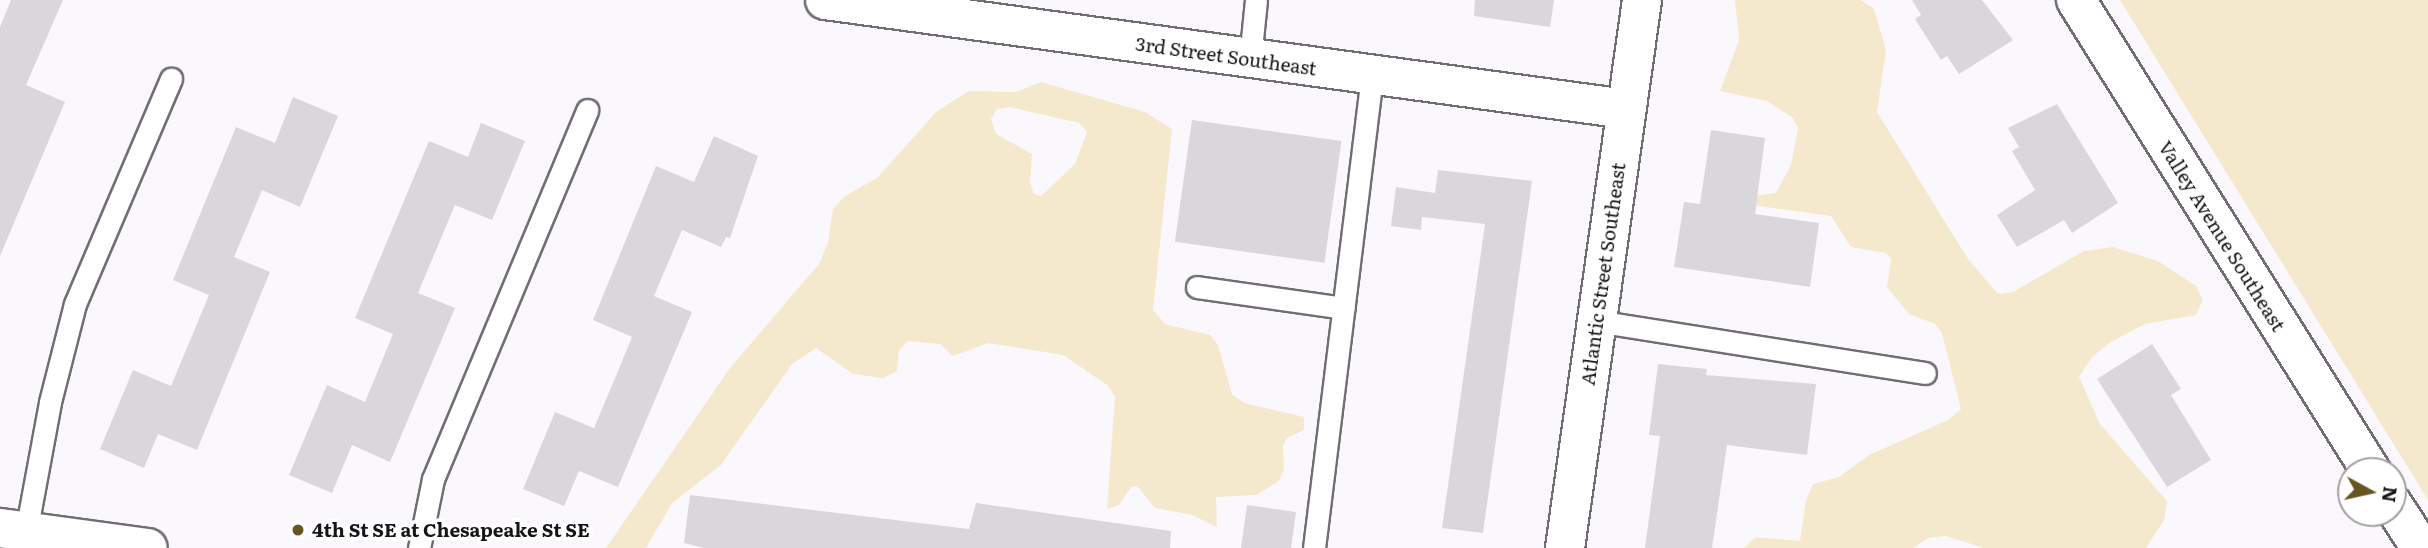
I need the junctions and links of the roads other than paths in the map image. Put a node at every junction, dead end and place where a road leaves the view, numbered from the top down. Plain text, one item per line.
1 (825, 0) edge
2 (1256, 0) edge
3 (1642, 0) edge
4 (2076, 0) edge
5 (1250, 59) junction
6 (1372, 76) junction
7 (171, 79) dead end
8 (1626, 109) junction
9 (587, 110) dead end
10 (1197, 287) dead end
11 (1344, 308) junction
12 (1596, 321) junction
13 (1925, 373) dead end
14 (2362, 457) edge
15 (2407, 526) edge
16 (13, 530) edge
17 (148, 548) edge
18 (419, 548) edge
19 (1314, 548) edge
20 (1564, 548) edge
21 (2421, 548) edge

1 - 5 street, 3rd Street Southeast
2 - 5 lane
3 - 8 street, Atlantic Street Southeast
4 - 14 street, Valley Avenue Southeast
5 - 6 street, 3rd Street Southeast
6 - 8 street, 3rd Street Southeast
6 - 11 lane
7 - 16 lane
8 - 12 street, Atlantic Street Southeast
9 - 18 lane
10 - 11 lane
11 - 19 lane
12 - 13 lane
12 - 20 street, Atlantic Street Southeast
15 - 21 street
16 - 17 street

